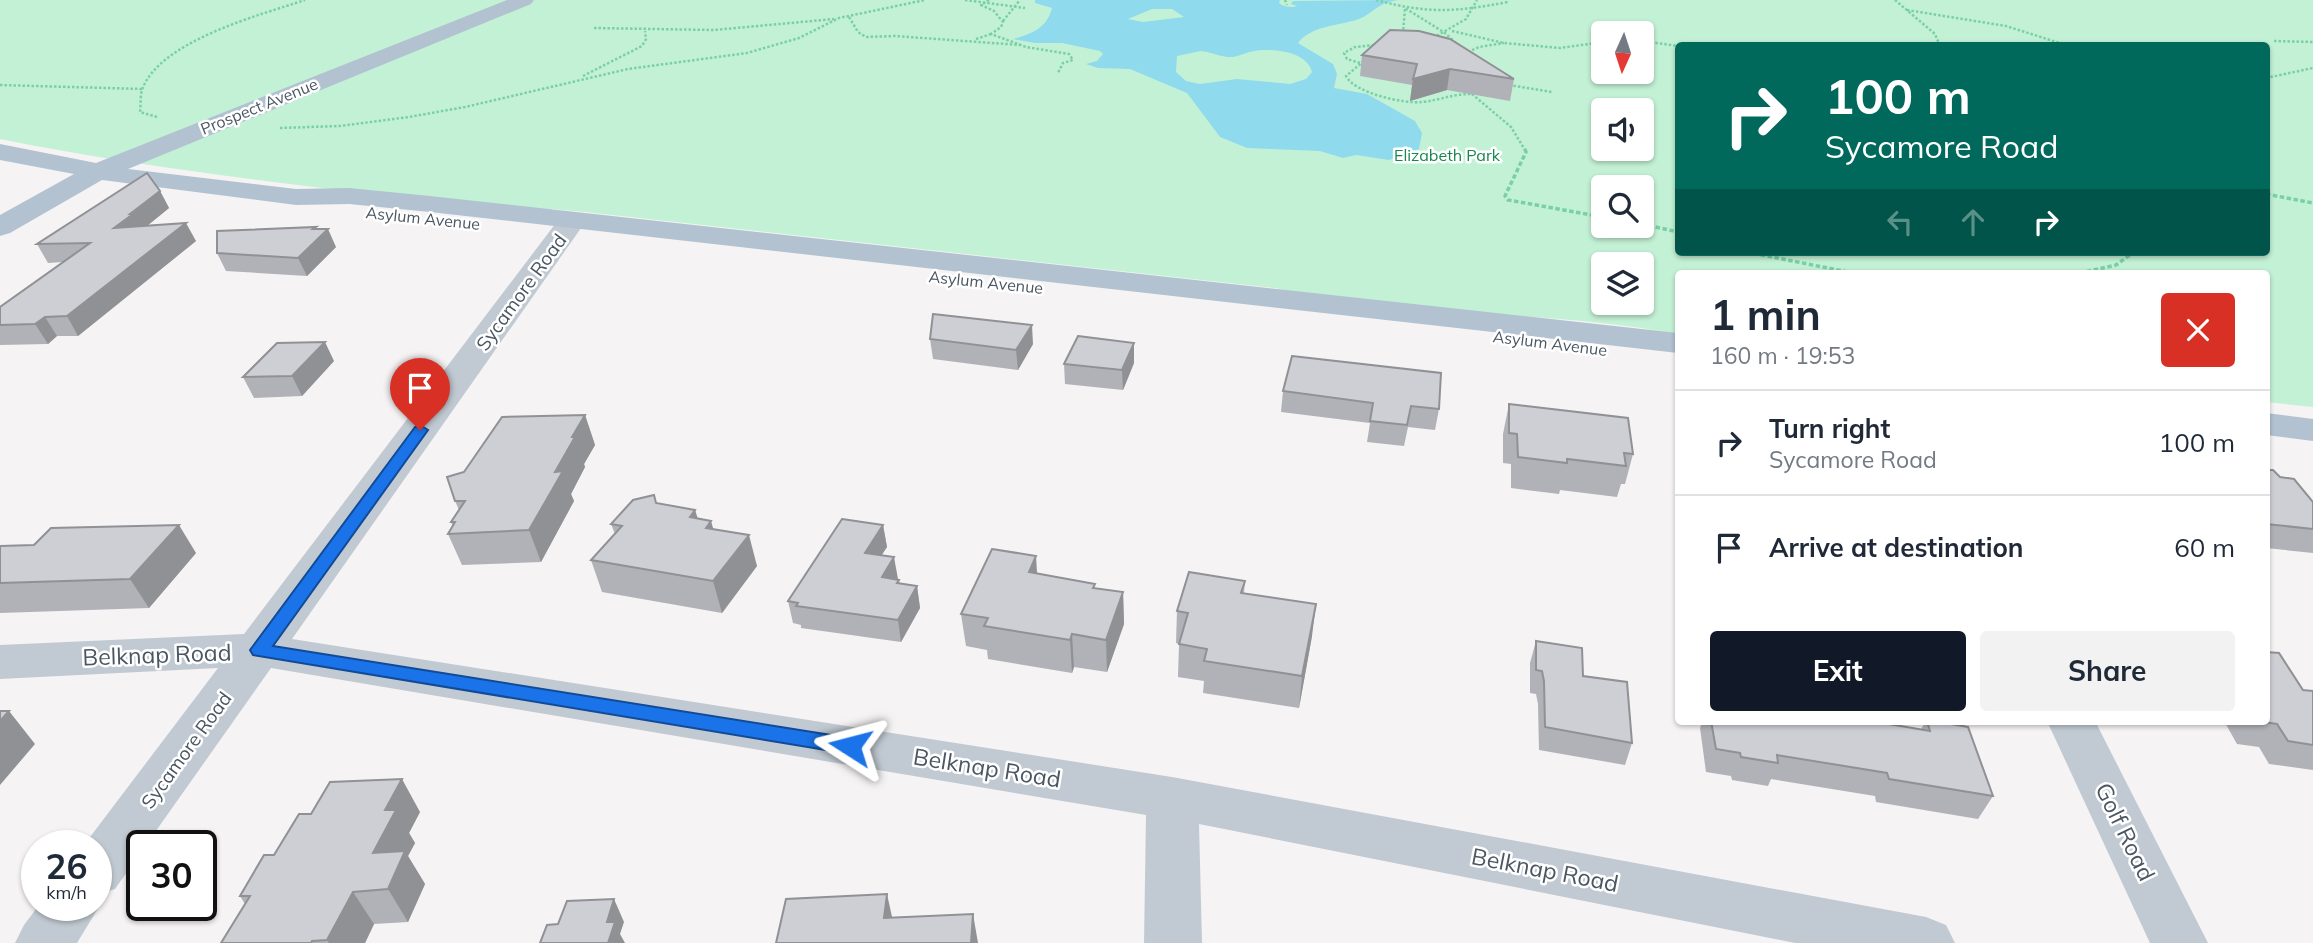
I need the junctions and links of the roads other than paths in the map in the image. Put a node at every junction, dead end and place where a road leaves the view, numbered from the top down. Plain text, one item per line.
1 (524, 0) edge
2 (0, 152) edge
3 (97, 172) junction
4 (0, 227) edge
5 (568, 227) junction
6 (1675, 343) edge
7 (1675, 358) edge
8 (2270, 408) edge
9 (2313, 413) edge
10 (2270, 425) edge
11 (2313, 430) edge
12 (260, 650) junction
13 (0, 662) edge
14 (2073, 725) edge
15 (1172, 798) junction
16 (112, 850) edge
17 (60, 921) edge
18 (44, 943) edge
19 (1173, 943) edge
20 (1926, 943) edge
21 (2179, 943) edge

1 - 3 main road, Prospect Avenue
2 - 3 main road, Asylum Avenue
3 - 4 main road, Prospect Avenue
3 - 5 main road, Asylum Avenue
5 - 6 main road, Asylum Avenue
5 - 7 main road, Asylum Avenue
5 - 12 street, Sycamore Road
8 - 9 main road
10 - 11 main road
12 - 13 street, Belknap Road
12 - 15 street, Belknap Road
12 - 16 street, Sycamore Road
14 - 21 street, Golf Road
15 - 19 street
15 - 20 street, Belknap Road
17 - 18 street

